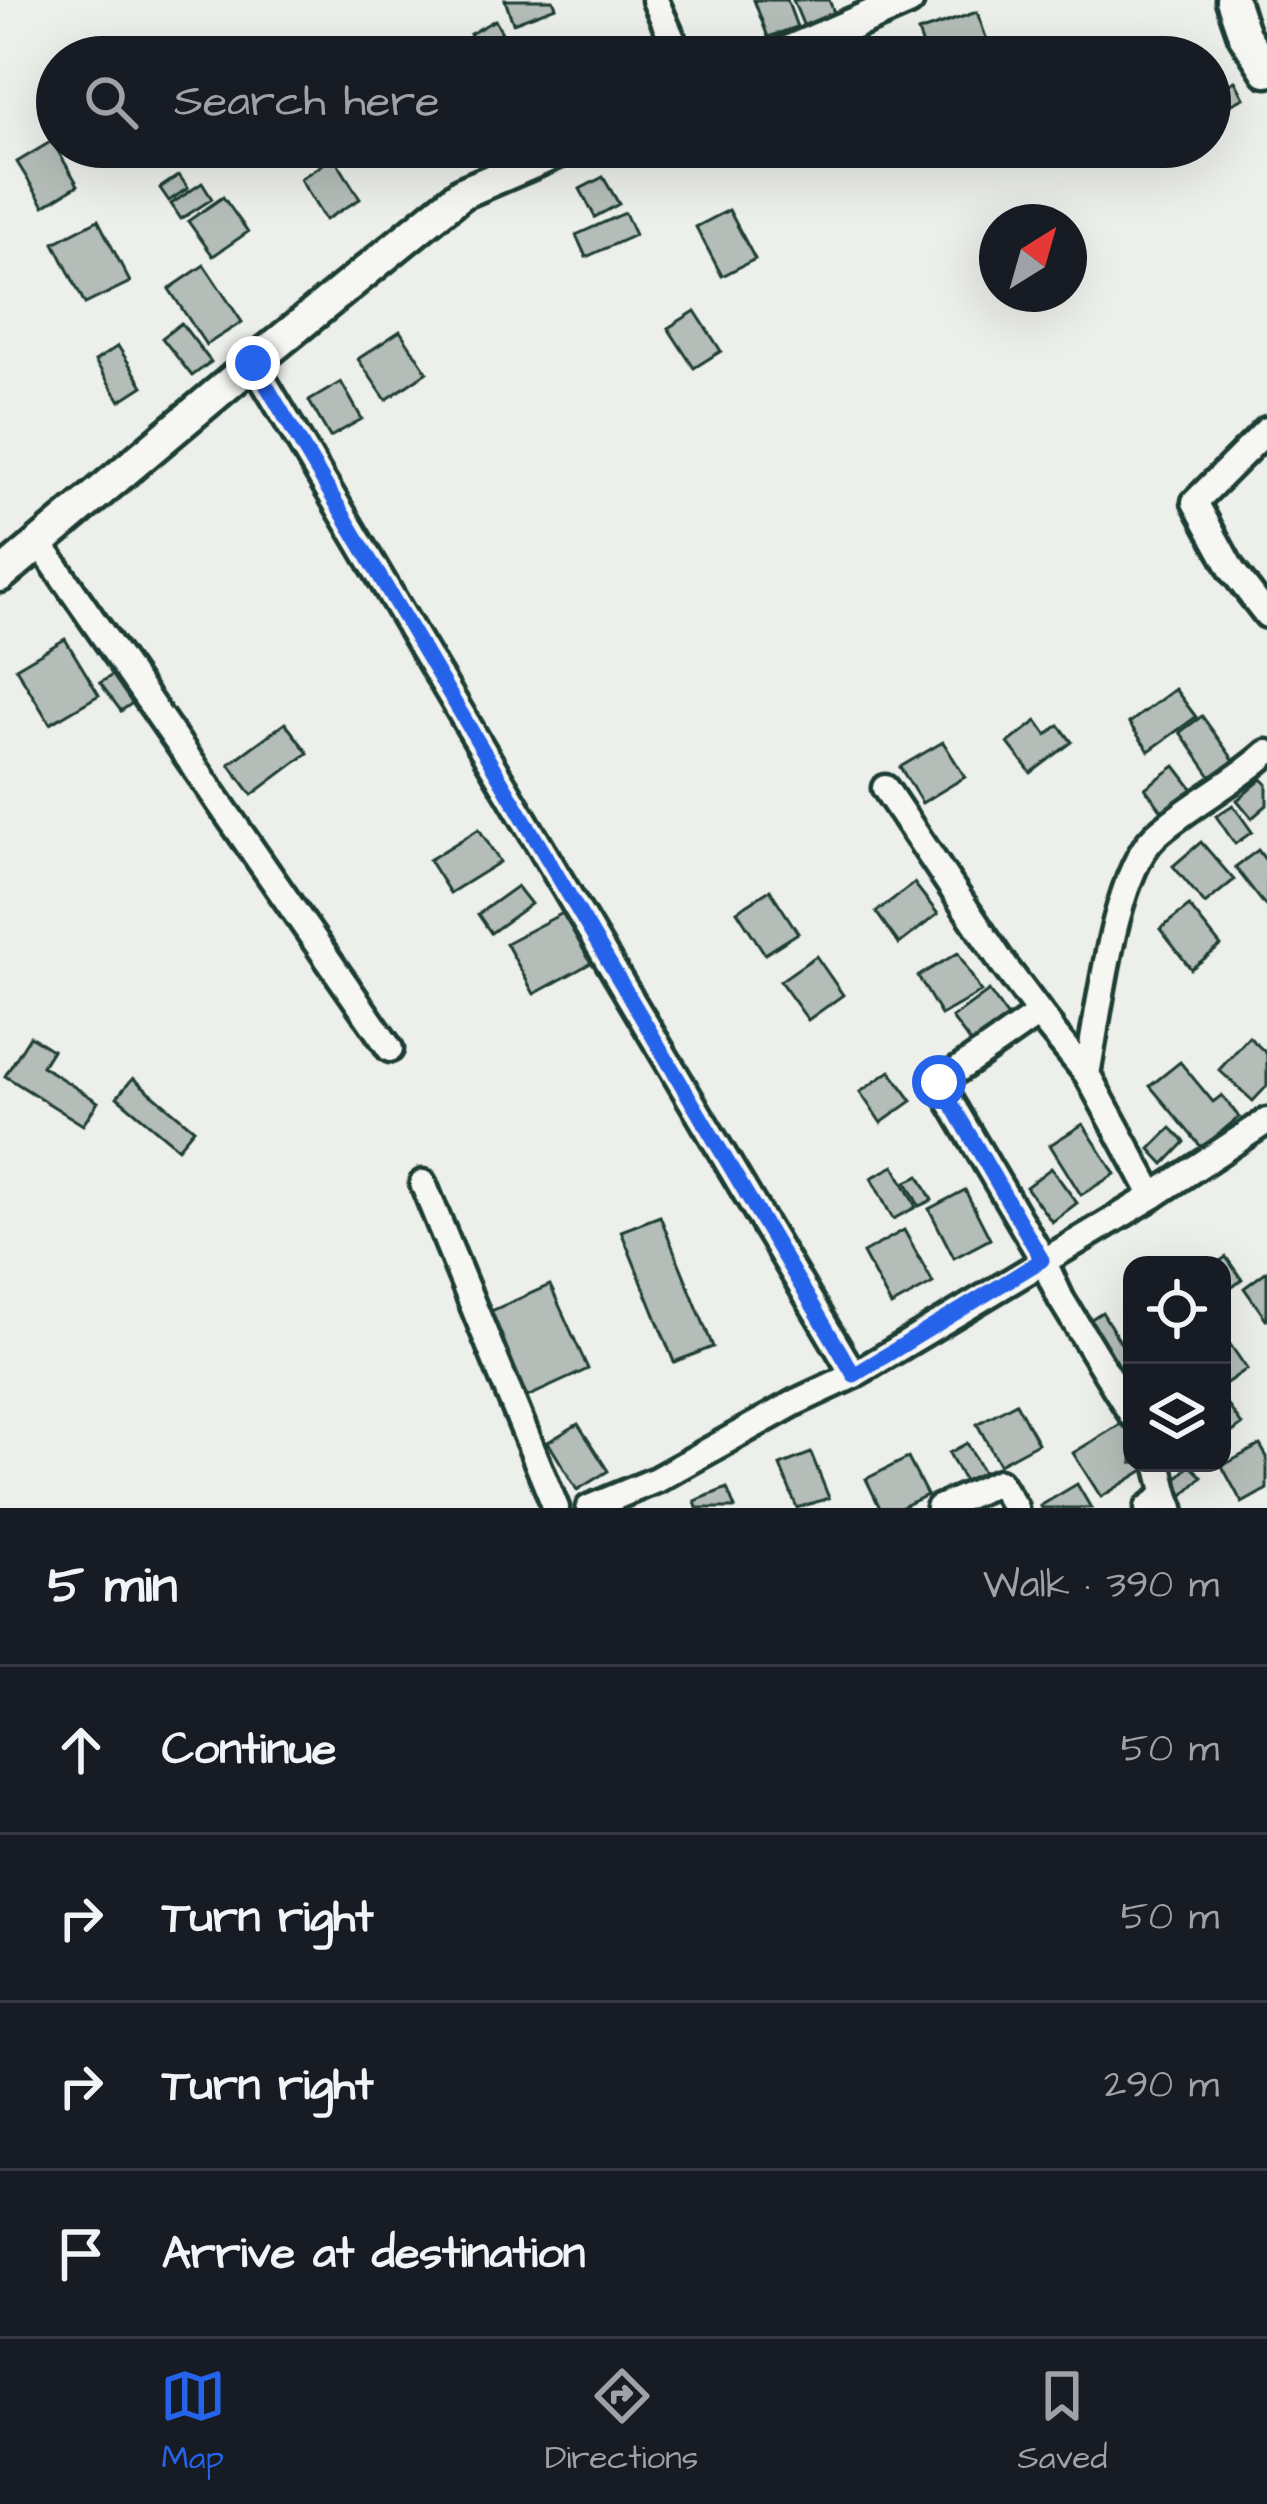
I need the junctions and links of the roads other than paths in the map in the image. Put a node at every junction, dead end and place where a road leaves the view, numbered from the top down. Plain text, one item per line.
1 (655, 0) edge
2 (908, 0) edge
3 (1232, 0) edge
4 (671, 36) edge
5 (825, 36) edge
6 (1267, 71) edge
7 (520, 168) edge
8 (253, 363) junction
9 (1267, 430) edge
10 (40, 544) junction
11 (0, 576) edge
12 (1267, 615) edge
13 (1267, 753) edge
14 (885, 788) dead end
15 (389, 1049) dead end
16 (1087, 1074) junction
17 (1267, 1121) edge
18 (423, 1183) dead end
19 (1153, 1196) junction
20 (1042, 1260) junction
21 (854, 1375) junction
22 (1123, 1400) edge
23 (1159, 1472) edge
24 (1162, 1504) edge
25 (556, 1508) edge
26 (590, 1508) edge
27 (939, 1508) edge
28 (1015, 1508) edge

1 - 4 street
2 - 5 street
3 - 6 street
7 - 8 street
8 - 10 street
8 - 21 street
9 - 12 street
10 - 11 street
10 - 15 street
13 - 16 street
14 - 16 street
16 - 19 street
16 - 20 street
17 - 19 street
18 - 25 street
19 - 20 street
20 - 21 street
20 - 22 street
21 - 26 street
23 - 24 street
27 - 28 street

